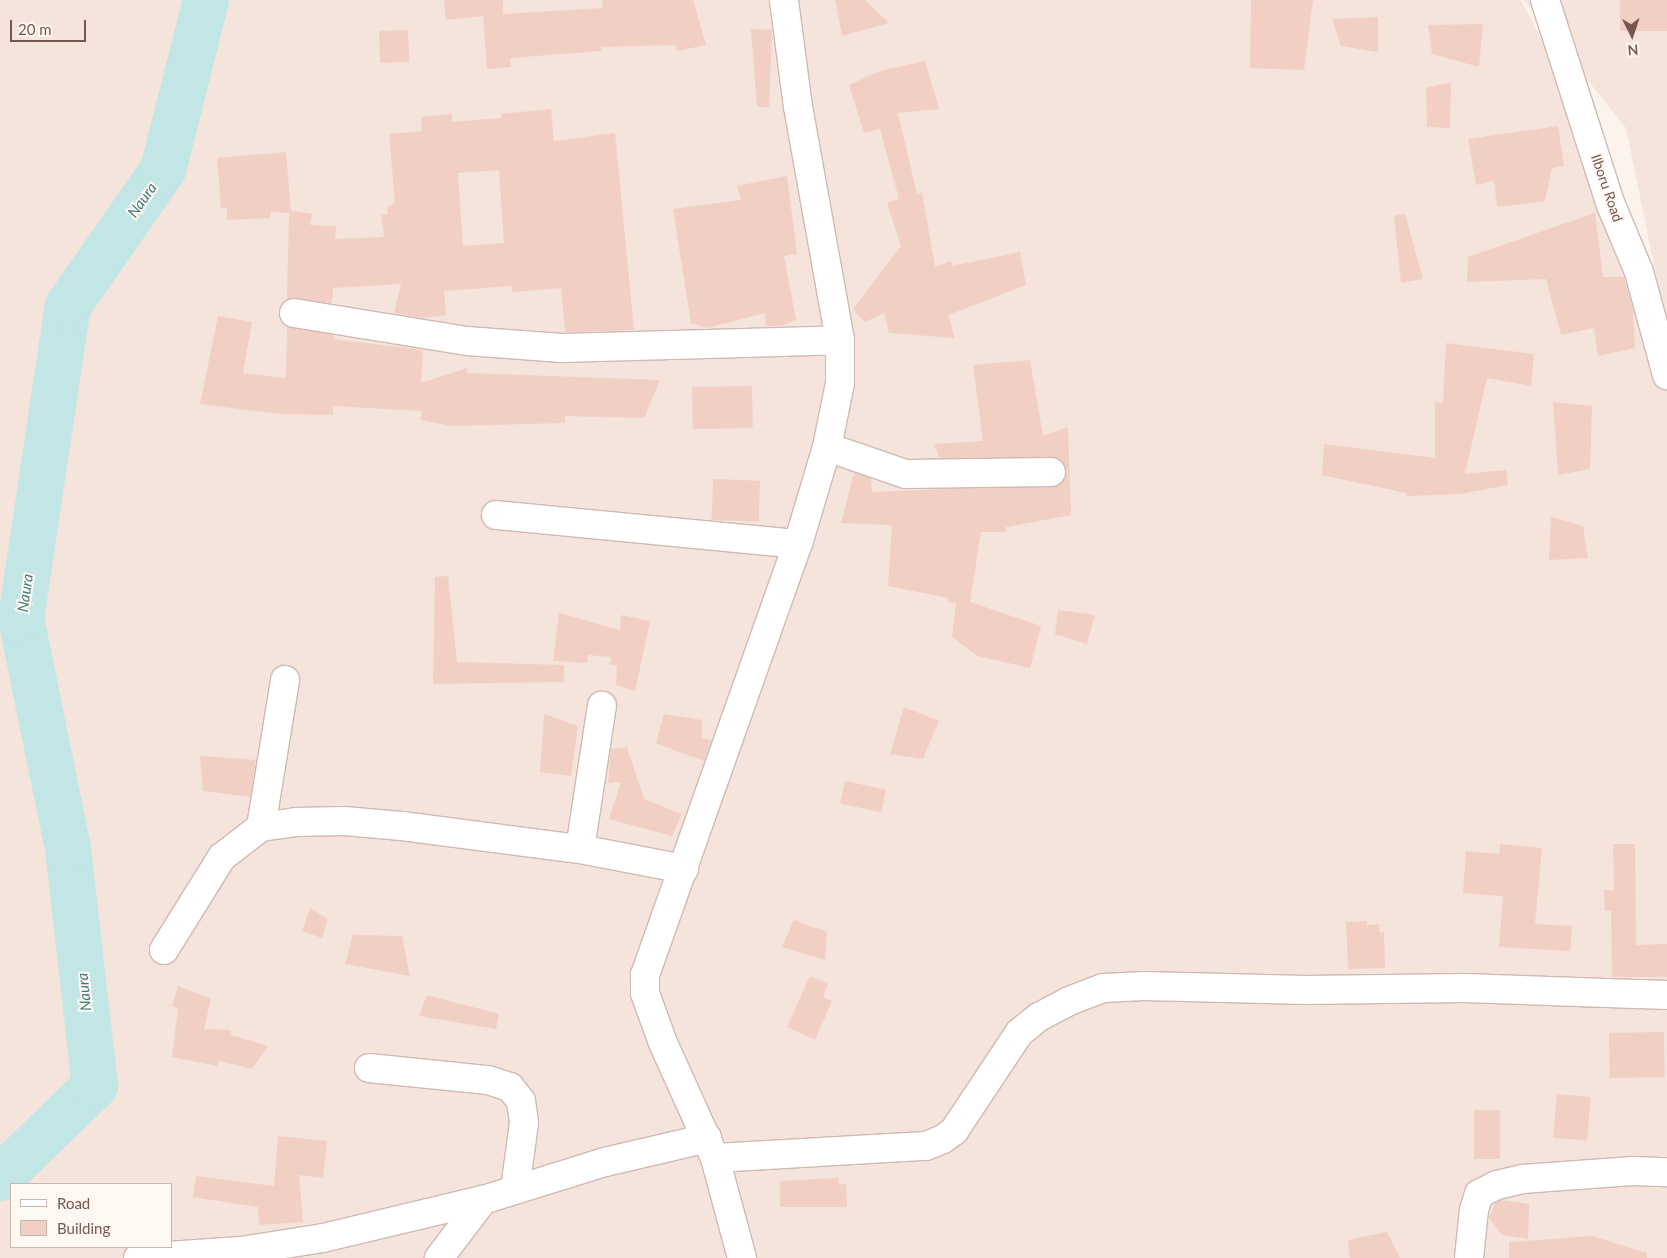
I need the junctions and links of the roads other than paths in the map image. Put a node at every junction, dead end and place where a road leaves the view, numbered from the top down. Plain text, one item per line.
1 (784, 0) edge
2 (1545, 0) edge
3 (294, 313) dead end
4 (840, 340) junction
5 (1667, 375) edge
6 (827, 447) junction
7 (1050, 472) dead end
8 (496, 515) dead end
9 (798, 544) junction
10 (285, 680) dead end
11 (602, 706) dead end
12 (262, 827) junction
13 (580, 849) junction
14 (684, 869) junction
15 (164, 950) dead end
16 (1667, 995) edge
17 (369, 1068) dead end
18 (711, 1148) junction
19 (1667, 1172) edge
20 (515, 1189) junction
21 (483, 1200) junction
22 (138, 1258) edge
23 (439, 1258) edge
24 (742, 1258) edge
25 (1469, 1258) edge

1 - 4 street
2 - 5 street, Ilboru Road
3 - 4 street
4 - 6 street
6 - 7 street
6 - 9 street
8 - 9 street
9 - 14 street
10 - 12 street
11 - 13 street
12 - 13 street
12 - 15 street
13 - 14 street
14 - 18 street
16 - 18 street
17 - 20 street
18 - 20 street
18 - 24 street
19 - 25 street
20 - 21 street
21 - 22 street
21 - 23 street

